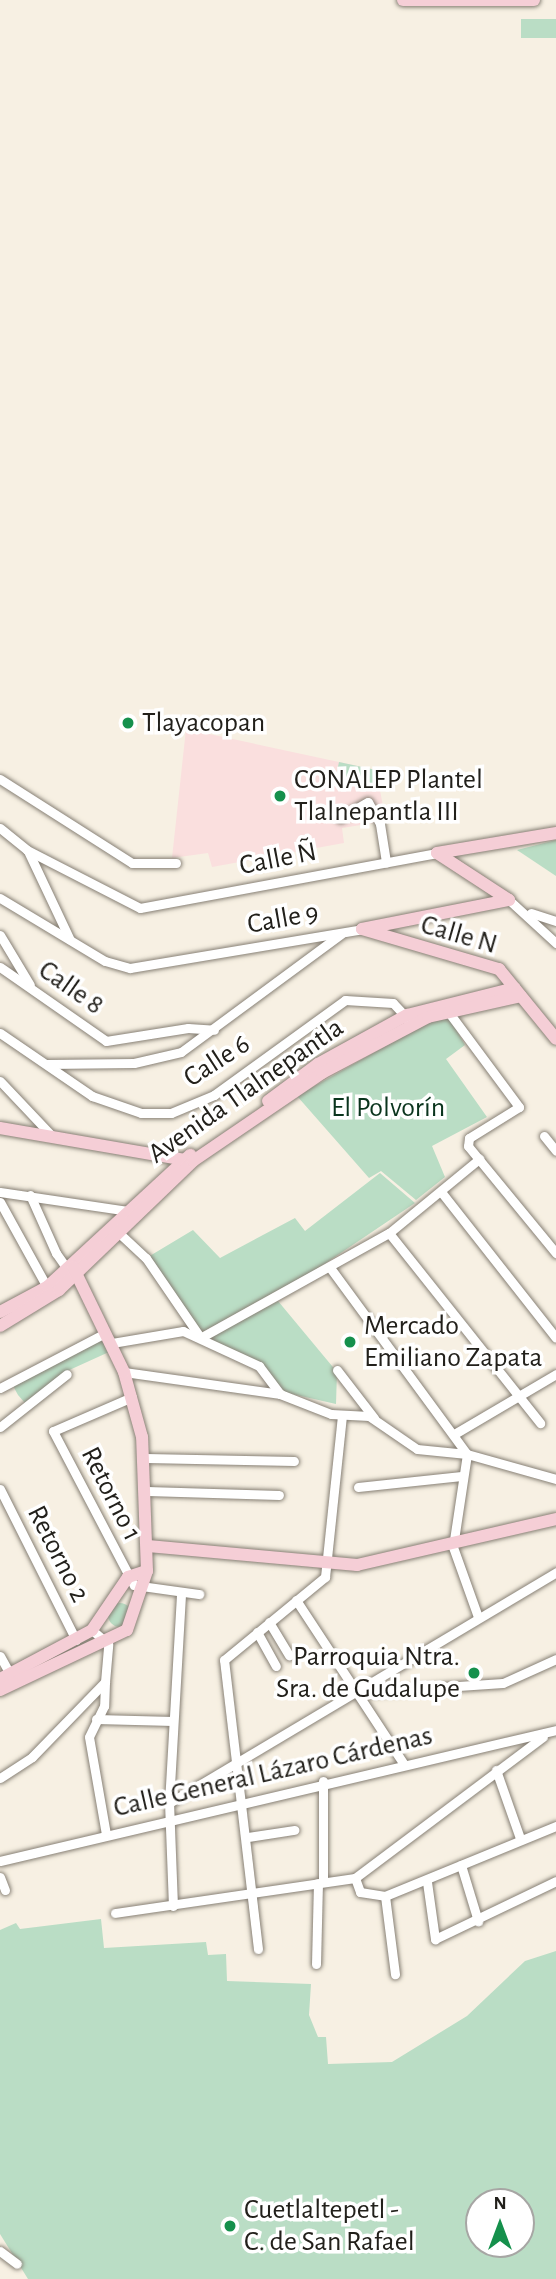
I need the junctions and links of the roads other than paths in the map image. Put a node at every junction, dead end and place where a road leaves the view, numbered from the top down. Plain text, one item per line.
1 (405, 0) edge
2 (528, 0) edge
3 (534, 0) edge
4 (465, 2) edge
5 (0, 779) edge
6 (340, 818) dead end
7 (0, 828) edge
8 (556, 833) edge
9 (27, 850) junction
10 (437, 853) junction
11 (176, 863) dead end
12 (386, 863) junction
13 (0, 898) edge
14 (509, 900) junction
15 (530, 912) junction
16 (556, 921) edge
17 (362, 929) junction
18 (342, 933) junction
19 (0, 934) edge
20 (71, 941) junction
21 (556, 943) edge
22 (0, 967) edge
23 (33, 989) junction
24 (518, 992) junction
25 (446, 1007) junction
26 (409, 1020) junction
27 (214, 1030) junction
28 (0, 1033) edge
29 (556, 1039) edge
30 (47, 1064) junction
31 (0, 1081) edge
32 (0, 1128) edge
33 (52, 1135) junction
34 (544, 1136) dead end
35 (556, 1152) edge
36 (479, 1159) junction
37 (188, 1160) junction
38 (0, 1192) edge
39 (442, 1193) junction
40 (30, 1195) junction
41 (0, 1202) edge
42 (128, 1211) junction
43 (120, 1233) junction
44 (389, 1233) junction
45 (556, 1253) edge
46 (73, 1269) junction
47 (331, 1269) junction
48 (47, 1287) junction
49 (0, 1312) edge
50 (0, 1325) edge
51 (200, 1338) junction
52 (556, 1338) edge
53 (111, 1343) junction
54 (337, 1370) dead end
55 (124, 1372) junction
56 (67, 1374) dead end
57 (556, 1374) edge
58 (0, 1388) edge
59 (280, 1394) junction
60 (520, 1396) junction
61 (132, 1397) junction
62 (342, 1416) junction
63 (375, 1419) junction
64 (540, 1423) dead end
65 (0, 1427) edge
66 (456, 1433) junction
67 (467, 1454) junction
68 (146, 1458) junction
69 (294, 1461) dead end
70 (461, 1476) junction
71 (556, 1479) edge
72 (358, 1487) dead end
73 (0, 1489) edge
74 (147, 1491) junction
75 (279, 1494) dead end
76 (556, 1519) edge
77 (148, 1546) junction
78 (453, 1547) junction
79 (327, 1564) junction
80 (147, 1572) junction
81 (556, 1572) edge
82 (128, 1577) junction
83 (143, 1587) junction
84 (180, 1593) junction
85 (199, 1594) dead end
86 (296, 1600) junction
87 (478, 1618) junction
88 (270, 1622) junction
89 (92, 1630) junction
90 (257, 1632) junction
91 (76, 1640) junction
92 (108, 1644) junction
93 (289, 1655) dead end
94 (0, 1656) edge
95 (556, 1659) edge
96 (276, 1665) dead end
97 (5, 1677) edge
98 (105, 1682) junction
99 (0, 1690) edge
100 (353, 1693) junction
101 (96, 1718) junction
102 (173, 1721) junction
103 (553, 1731) edge
104 (239, 1762) junction
105 (402, 1763) junction
106 (496, 1770) junction
107 (0, 1779) edge
108 (323, 1781) junction
109 (169, 1803) junction
110 (243, 1803) junction
111 (172, 1821) junction
112 (556, 1826) edge
113 (293, 1830) dead end
114 (106, 1834) junction
115 (247, 1837) junction
116 (520, 1838) junction
117 (0, 1861) edge
118 (461, 1865) junction
119 (0, 1877) edge
120 (355, 1878) junction
121 (556, 1881) edge
122 (427, 1882) junction
123 (320, 1883) junction
124 (5, 1890) dead end
125 (252, 1894) junction
126 (385, 1896) junction
127 (173, 1906) junction
128 (115, 1913) dead end
129 (478, 1920) junction
130 (258, 1950) dead end
131 (316, 1964) dead end
132 (395, 1974) dead end
133 (0, 2251) edge
134 (18, 2264) dead end

1 - 4 street
2 - 3 street
2 - 4 street
5 - 11 street
6 - 12 street
7 - 9 street, Calle Ñ
8 - 10 street
9 - 12 street, Calle Ñ
9 - 20 street
10 - 12 street, Calle Ñ
10 - 14 street
13 - 20 street, Calle 9
14 - 15 street
14 - 17 street, Calle 9
15 - 16 street
15 - 21 street
17 - 18 street, Calle 9
17 - 24 street, Calle N
18 - 20 street, Calle 9
18 - 27 street
19 - 23 street
22 - 23 street, Calle 8
23 - 27 street, Calle 8
24 - 25 street, Avenida Tlalnepantla
24 - 29 street, Calle N
25 - 26 street, Avenida Tlalnepantla
25 - 36 street
26 - 30 street, Calle 6
26 - 37 street, Avenida Tlalnepantla
27 - 30 street
28 - 30 street, Calle 6
31 - 33 street
32 - 33 street
33 - 37 street
34 - 35 street
36 - 39 street
36 - 45 street
37 - 42 street, Avenida Tlalnepantla
37 - 43 street, Avenida Tlalnepantla
38 - 40 street
39 - 44 street
39 - 52 street
40 - 42 street
40 - 46 street
41 - 48 street
42 - 46 street, Avenida Tlalnepantla
43 - 46 street, Avenida Tlalnepantla
43 - 51 street
44 - 47 street
44 - 60 street
46 - 48 street, Avenida Tlalnepantla
46 - 50 street, Avenida Tlalnepantla
46 - 53 street
47 - 51 street
47 - 66 street
48 - 49 street, Avenida Tlalnepantla
51 - 53 street
51 - 59 street
53 - 55 street
53 - 58 street
54 - 63 street
55 - 59 street
55 - 61 street
56 - 65 street
57 - 60 street
59 - 62 street
60 - 64 street
60 - 66 street
61 - 68 street
61 - 82 street, Retorno 1
62 - 63 street
62 - 79 street
63 - 67 street
66 - 67 street
67 - 70 street
67 - 71 street
68 - 69 street
68 - 74 street
70 - 72 street
70 - 78 street
73 - 91 street, Retorno 2
74 - 75 street
74 - 77 street
76 - 78 street
77 - 79 street
77 - 80 street
78 - 79 street
78 - 87 street
79 - 86 street
80 - 82 street
80 - 83 street
81 - 87 street
82 - 83 street
82 - 89 street
83 - 84 street
83 - 92 street
84 - 85 street
84 - 102 street
86 - 88 street
86 - 100 street
87 - 100 street
88 - 90 street
88 - 93 street
89 - 91 street
89 - 92 street
90 - 96 street
90 - 104 street
91 - 97 street
92 - 98 street
92 - 99 street
94 - 97 street
95 - 100 street
98 - 101 street
98 - 107 street
100 - 104 street
100 - 105 street
101 - 102 street
101 - 114 street
102 - 109 street
103 - 105 street, Calle General Lázaro Cárdenas
103 - 106 street
104 - 109 street
104 - 110 street
105 - 108 street, Calle General Lázaro Cárdenas
106 - 116 street
106 - 120 street
108 - 110 street, Calle General Lázaro Cárdenas
108 - 123 street
109 - 111 street
110 - 111 street, Calle General Lázaro Cárdenas
110 - 115 street
111 - 114 street, Calle General Lázaro Cárdenas
111 - 127 street
112 - 116 street
113 - 115 street
114 - 117 street, Calle General Lázaro Cárdenas
115 - 125 street
116 - 118 street
118 - 122 street
118 - 129 street
119 - 124 street
120 - 123 street
120 - 126 street
121 - 129 street
122 - 126 street
122 - 129 street
123 - 125 street
123 - 131 street
125 - 127 street
125 - 130 street
126 - 132 street
127 - 128 street
133 - 134 street

